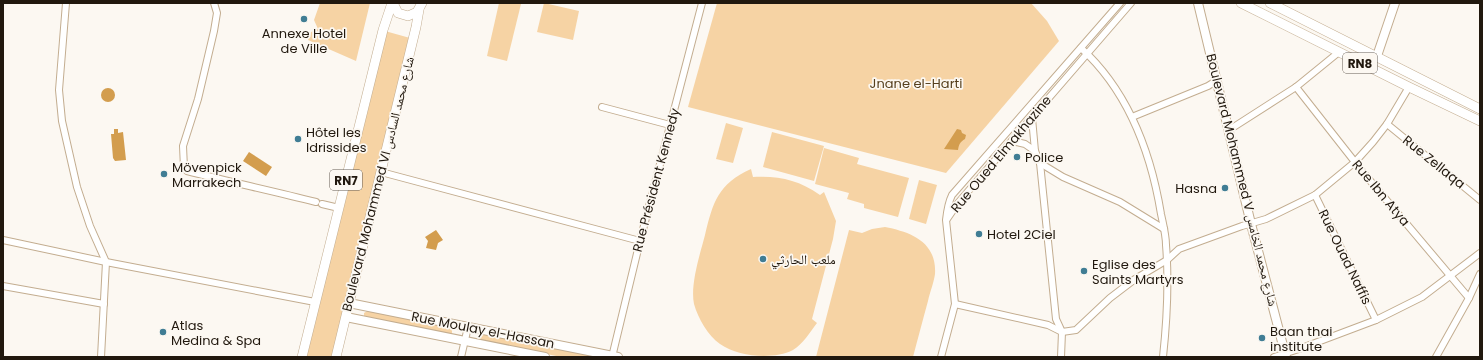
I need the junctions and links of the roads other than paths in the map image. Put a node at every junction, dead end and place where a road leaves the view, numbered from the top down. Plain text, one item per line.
1 (66, 3) edge
2 (214, 3) edge
3 (392, 3) edge
4 (702, 3) edge
5 (1120, 3) edge
6 (1131, 3) edge
7 (1198, 3) edge
8 (1241, 3) edge
9 (1270, 3) edge
10 (1395, 3) edge
11 (420, 7) edge
12 (1081, 48) junction
13 (1339, 52) junction
14 (1088, 53) junction
15 (1377, 56) junction
16 (1216, 81) junction
17 (1296, 87) junction
18 (1409, 87) junction
19 (602, 107) dead end
20 (1480, 110) edge
21 (1132, 117) junction
22 (1032, 118) junction
23 (1480, 121) edge
24 (1387, 124) junction
25 (670, 125) junction
26 (1229, 130) junction
27 (1012, 141) junction
28 (1035, 151) junction
29 (1355, 162) junction
30 (1040, 163) junction
31 (381, 172) junction
32 (1315, 195) junction
33 (1480, 200) edge
34 (339, 208) junction
35 (946, 220) junction
36 (1251, 224) junction
37 (1164, 229) junction
38 (3, 240) edge
39 (640, 241) junction
40 (1480, 253) edge
41 (1167, 260) junction
42 (106, 262) junction
43 (1480, 275) edge
44 (1451, 276) junction
45 (3, 286) edge
46 (1469, 298) junction
47 (315, 302) junction
48 (349, 303) junction
49 (104, 304) junction
50 (955, 304) junction
51 (346, 317) junction
52 (1376, 320) junction
53 (468, 327) junction
54 (1062, 332) junction
55 (465, 341) junction
56 (1285, 356) edge
57 (101, 357) edge
58 (302, 357) edge
59 (336, 357) edge
60 (461, 357) edge
61 (545, 357) edge
62 (614, 357) edge
63 (941, 357) edge
64 (1061, 357) edge
65 (1163, 357) edge
66 (1274, 357) edge
67 (1436, 357) edge

1 - 42 street
2 - 34 street
3 - 11 main road, RN7
3 - 34 main road, RN7
4 - 25 street, Rue Président Kennedy
5 - 12 street, Rue Oued Elmakhazine
6 - 14 street, Rue Oued Elmakhazine
7 - 16 street, Boulevard Mohammed V شارع محمد الخامس
8 - 13 main road, RN8
9 - 15 main road, RN8
10 - 15 street
11 - 31 main road, Boulevard Mohammed VI شارع محمد السادس / RN7
12 - 14 street
12 - 35 street, Rue Oued Elmakhazine
13 - 17 street
13 - 18 main road, RN8
14 - 21 street
14 - 22 street, Rue Oued Elmakhazine
15 - 20 main road, RN8
16 - 21 street
16 - 26 street, Boulevard Mohammed V شارع محمد الخامس
17 - 26 street
17 - 29 street, Rue Ibn Atya
18 - 23 main road, RN8
18 - 24 street
19 - 25 street
21 - 37 street
22 - 27 street, Rue Oued Elmakhazine
22 - 28 street
24 - 29 street
24 - 33 street, Rue Zellaqa
25 - 39 street, Rue Président Kennedy
26 - 36 street, Boulevard Mohammed V شارع محمد الخامس
27 - 28 street
27 - 35 street, Rue Oued Elmakhazine
28 - 30 street
29 - 32 street
29 - 44 street, Rue Ibn Atya
30 - 37 street
30 - 54 street
31 - 39 street
31 - 48 main road, Boulevard Mohammed VI شارع محمد السادس / RN7
32 - 36 street
32 - 52 street, Rue Ouad Naffis
34 - 47 main road, RN7
35 - 50 street
36 - 41 street
36 - 56 street, Boulevard Mohammed V شارع محمد الخامس
37 - 41 street
38 - 42 street
39 - 62 street, Rue Président Kennedy
40 - 44 street
41 - 54 street
41 - 65 street
42 - 47 street
42 - 49 street
43 - 46 street
44 - 46 street, Rue Ibn Atya
44 - 52 street
45 - 49 street
46 - 67 street
47 - 58 main road, RN7
48 - 51 main road, Boulevard Mohammed VI شارع محمد السادس / RN7
48 - 53 street, Rue Moulay el-Hassan
49 - 57 street
50 - 54 street
50 - 63 street
51 - 55 street, Rue Moulay el-Hassan
51 - 59 main road, Boulevard Mohammed VI شارع محمد السادس / RN7
52 - 56 street
53 - 55 street
53 - 62 street, Rue Moulay el-Hassan
54 - 64 street
55 - 60 street
55 - 61 street, Rue Moulay el-Hassan
56 - 66 street

